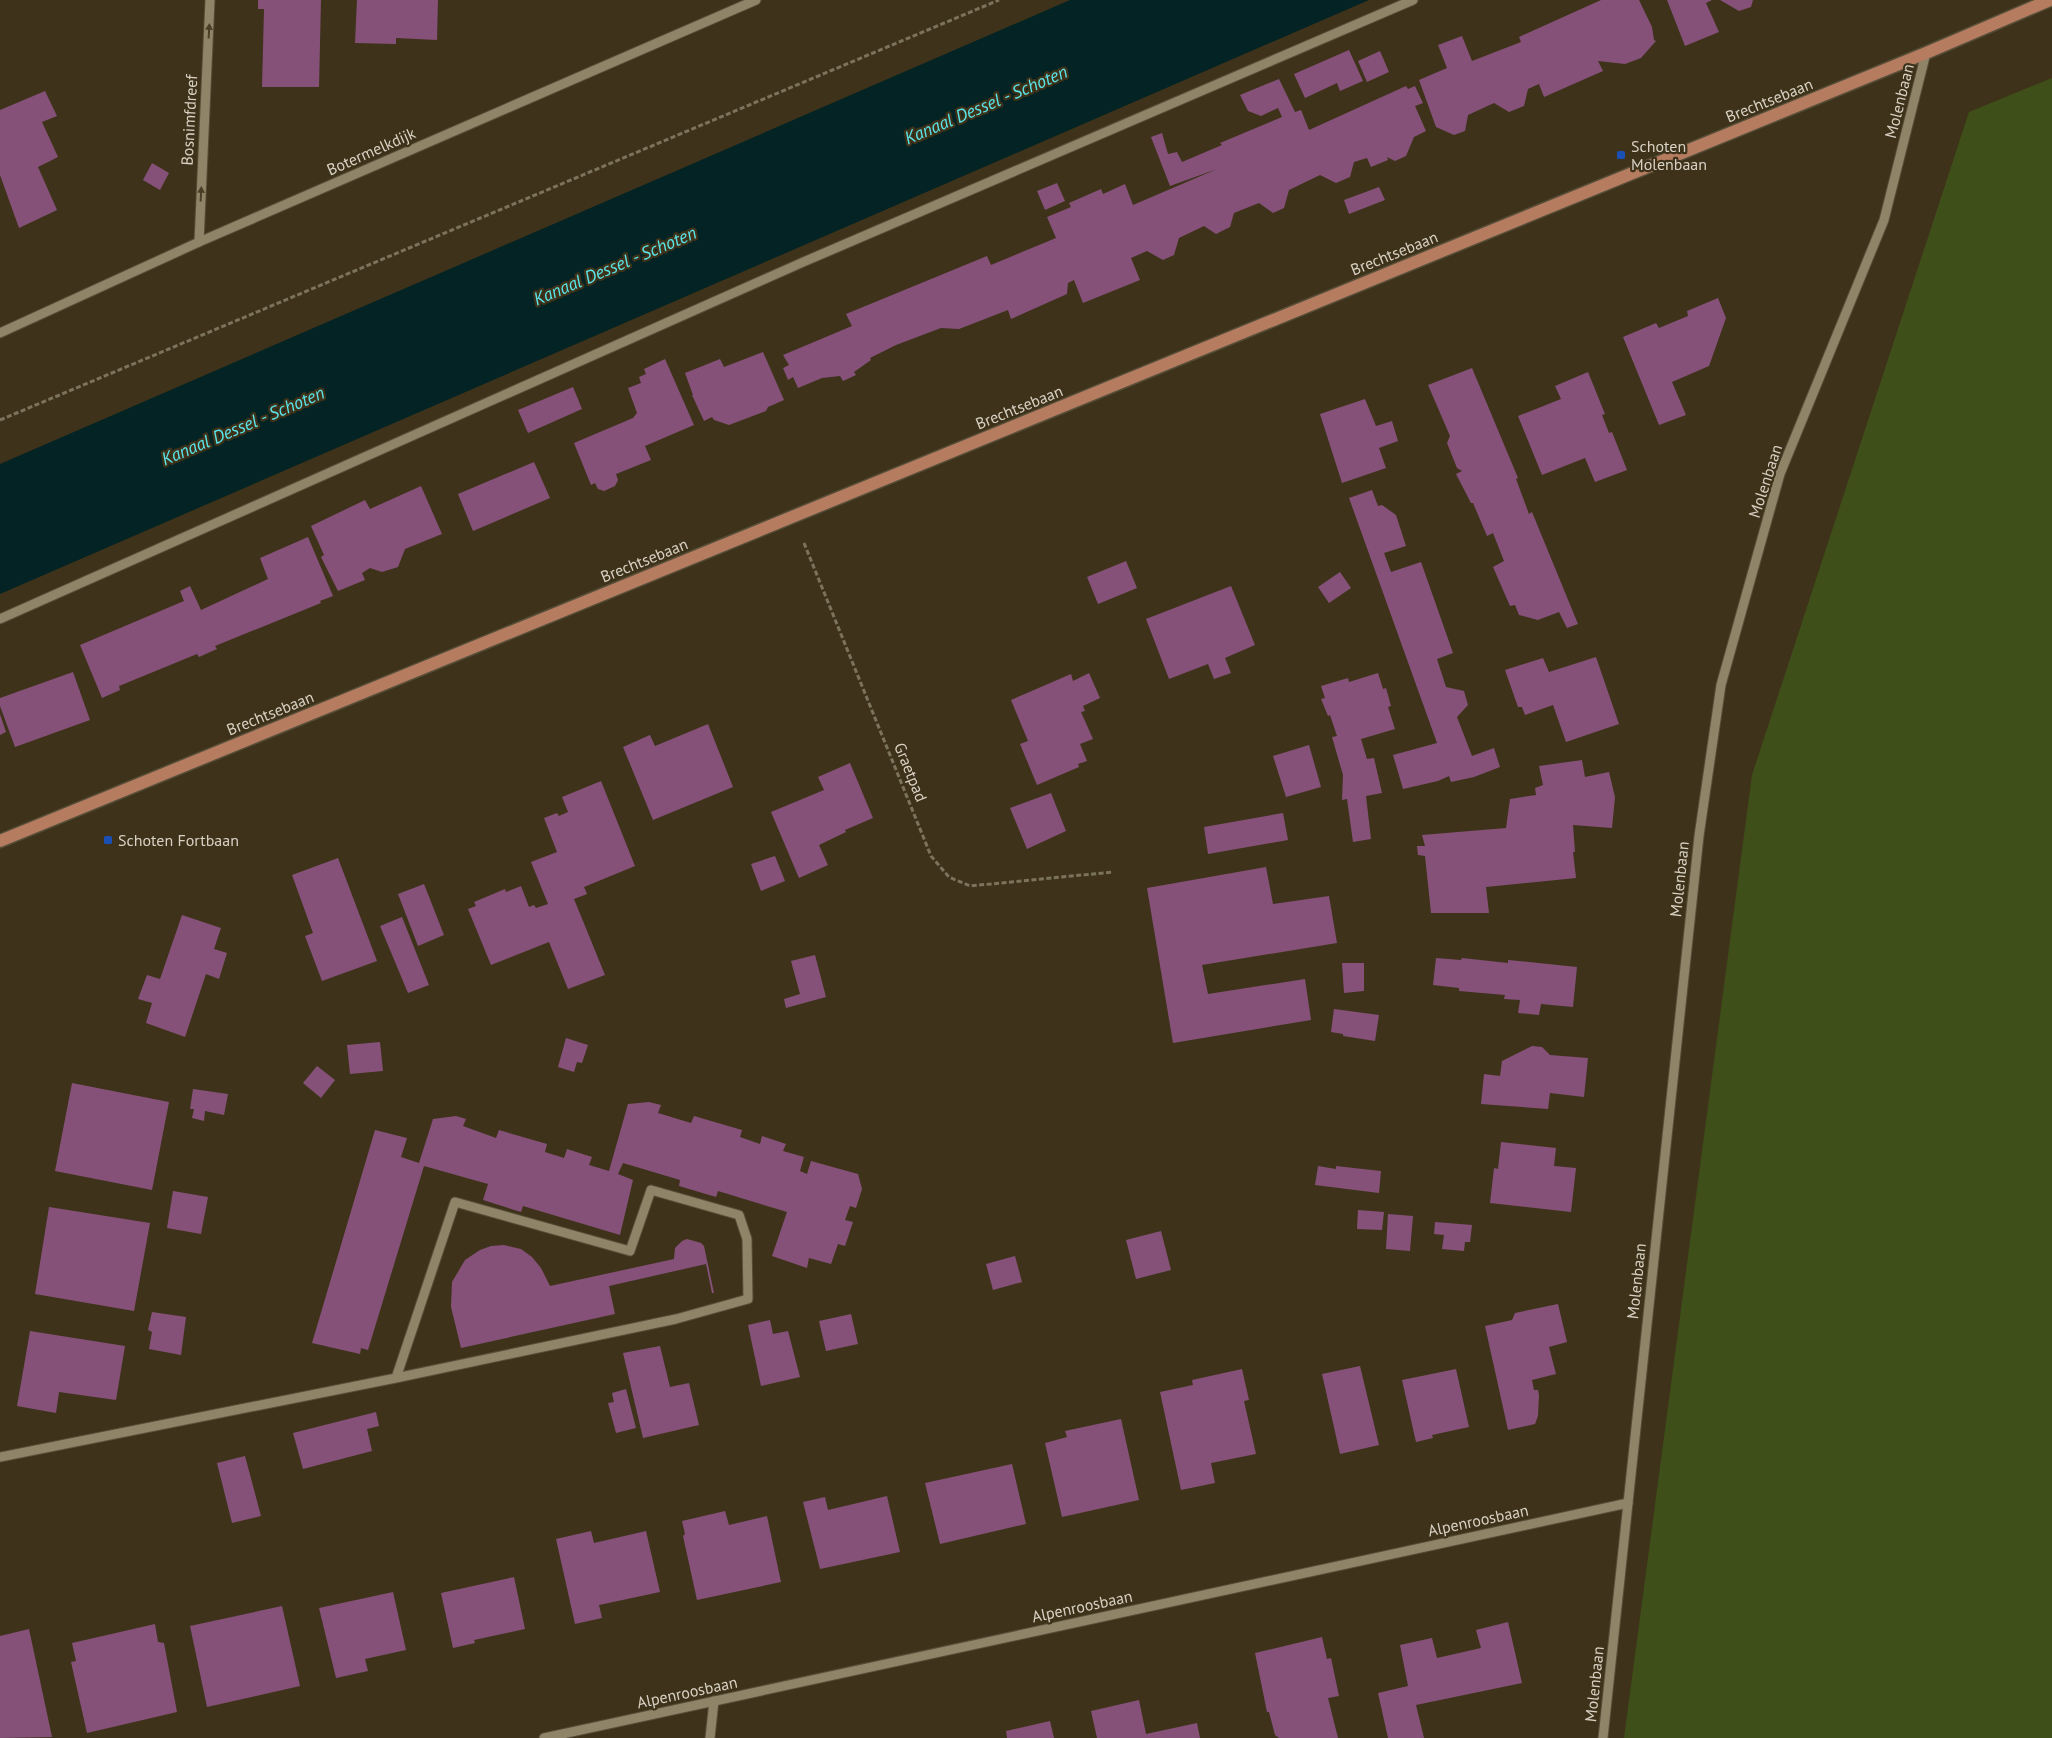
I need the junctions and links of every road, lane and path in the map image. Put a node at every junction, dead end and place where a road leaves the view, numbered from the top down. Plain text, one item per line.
1 (210, 0) edge
2 (756, 0) edge
3 (999, 0) edge
4 (1413, 0) edge
5 (2050, 0) edge
6 (1926, 53) junction
7 (199, 242) junction
8 (0, 333) edge
9 (0, 420) edge
10 (793, 517) junction
11 (0, 619) edge
12 (0, 841) edge
13 (1113, 872) dead end
14 (396, 1378) junction
15 (0, 1457) edge
16 (1628, 1503) junction
17 (714, 1701) junction
18 (544, 1738) edge
19 (710, 1738) edge
20 (1603, 1738) edge

7 -> 1 street, Bosnimfdreef
2 - 7 street, Botermelkdijk
3 - 9 path
4 - 11 street
5 - 6 main road, Brechtsebaan
6 - 10 main road, Brechtsebaan
6 - 16 street, Molenbaan
7 - 8 street, Botermelkdijk
10 - 12 main road, Brechtsebaan
10 - 13 path, Graetpad
14 - 14 street
14 - 15 street
16 - 17 street, Alpenroosbaan
16 - 20 street, Molenbaan
17 - 18 street, Alpenroosbaan
17 - 19 street

